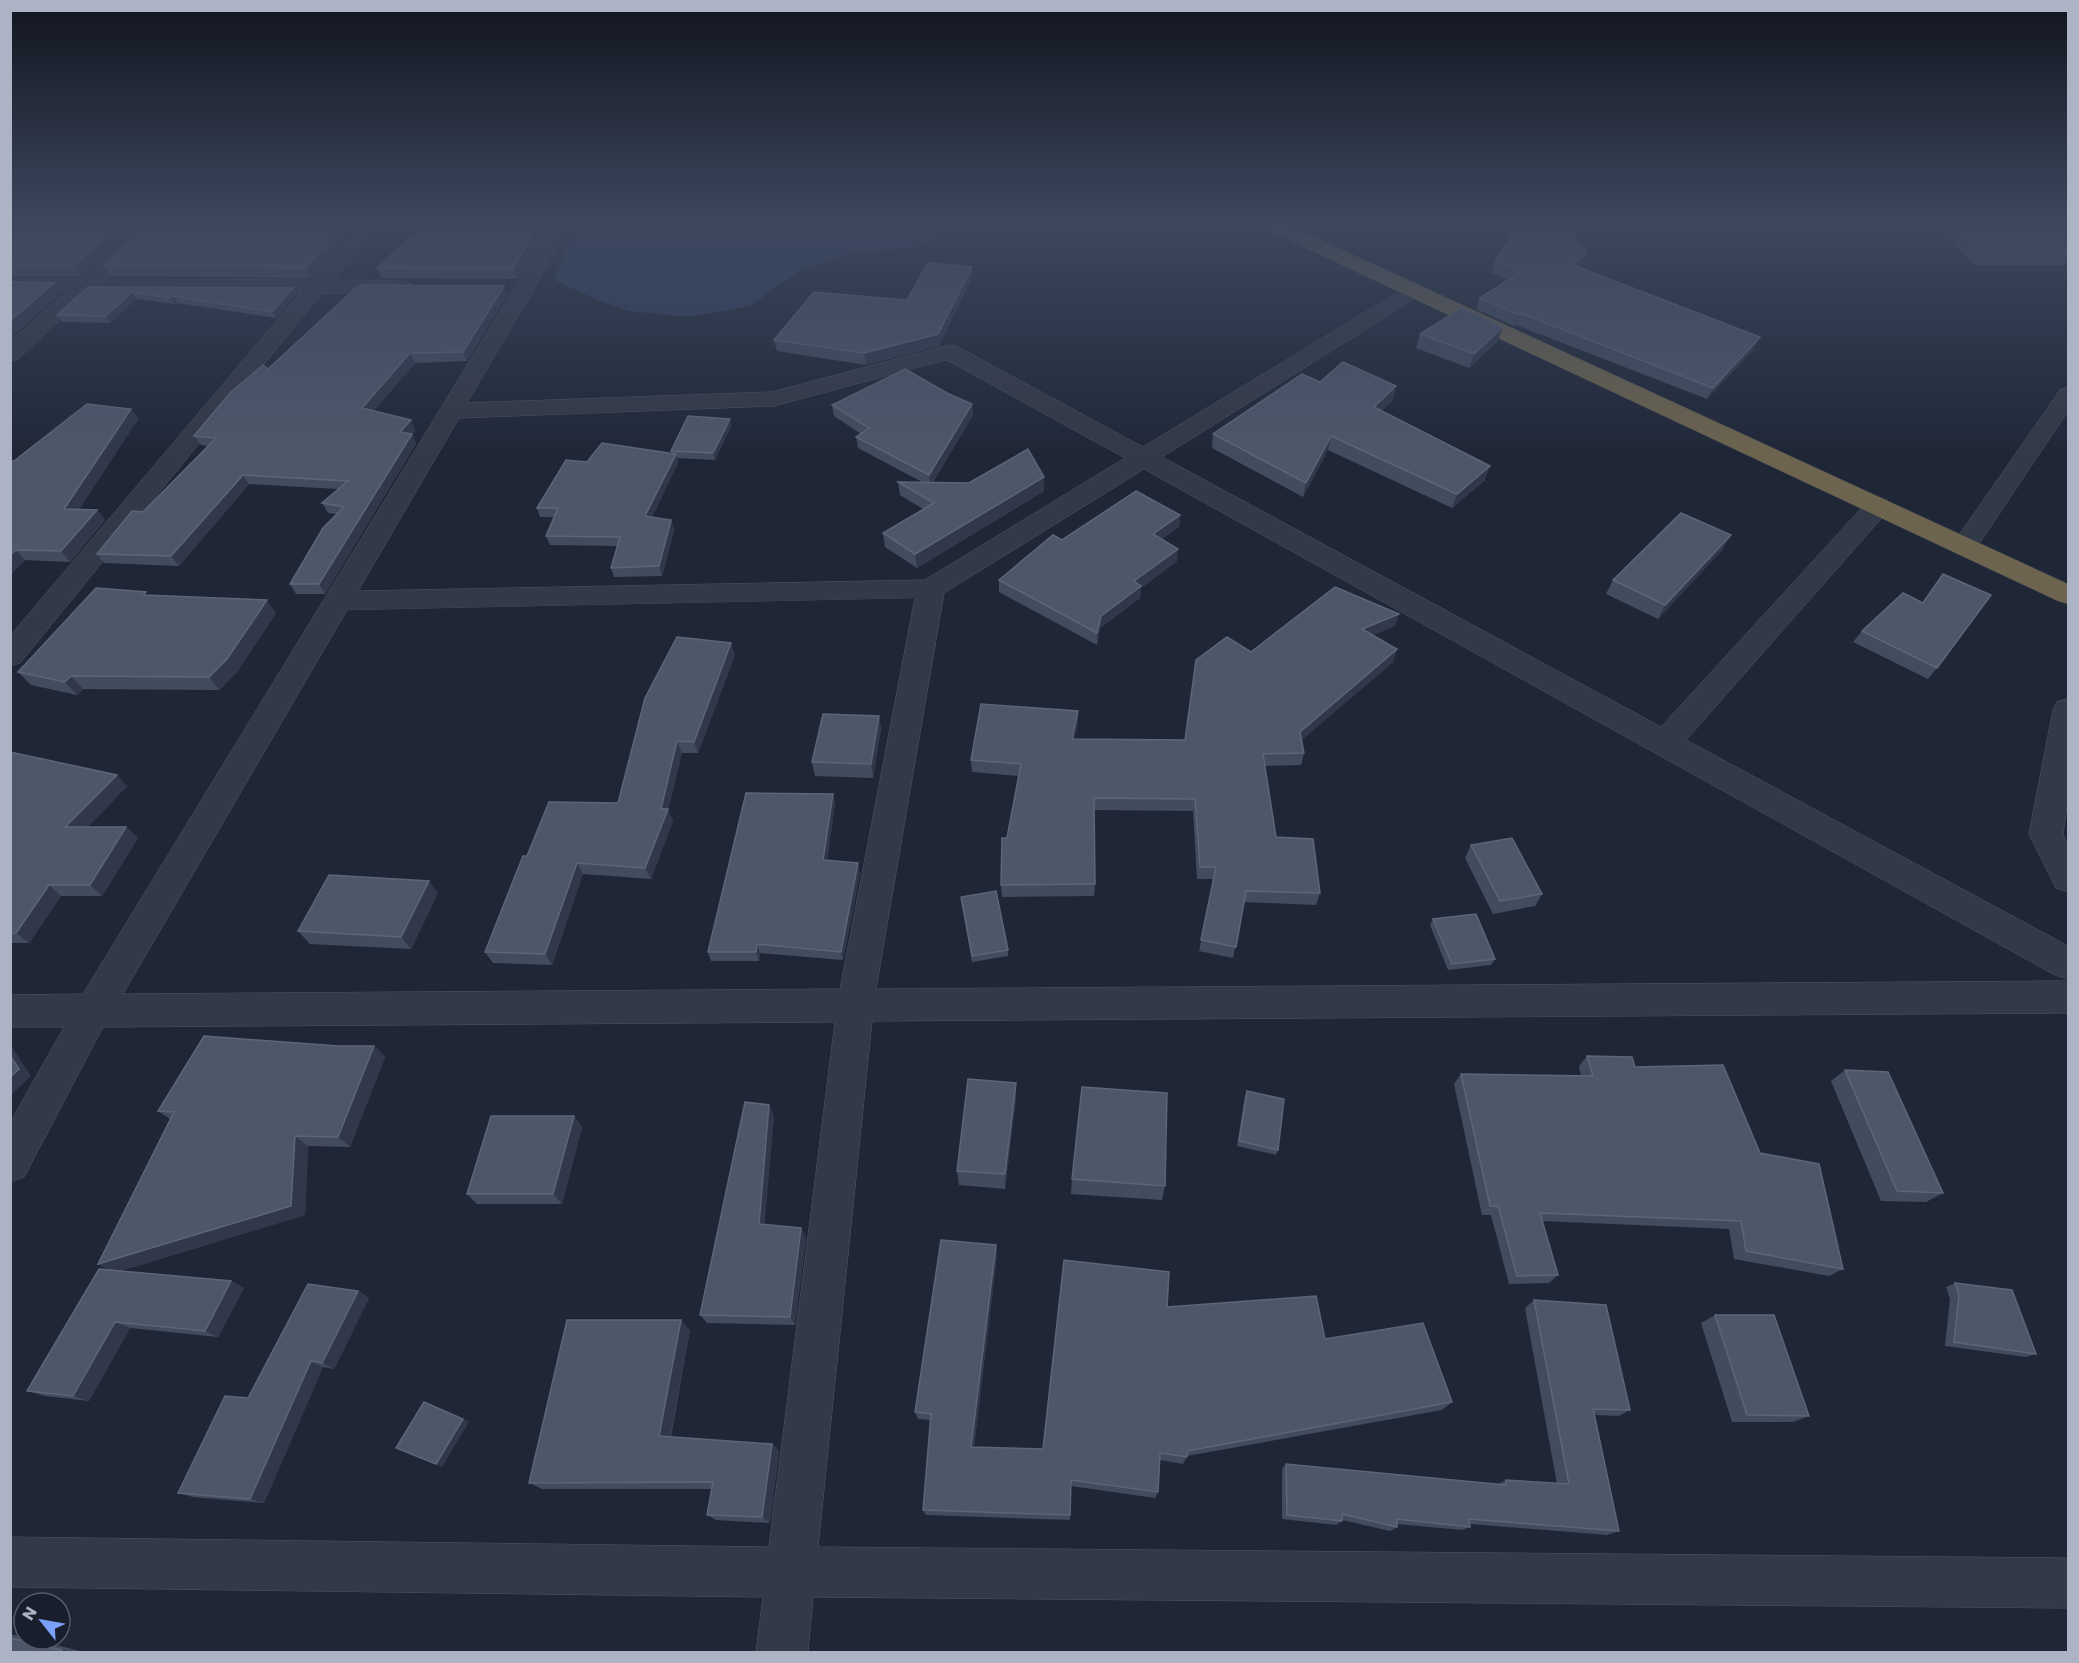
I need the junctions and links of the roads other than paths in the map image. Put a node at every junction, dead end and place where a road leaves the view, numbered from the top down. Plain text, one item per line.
1 (70, 299) edge
2 (307, 299) edge
3 (508, 299) edge
4 (1401, 299) edge
5 (1433, 299) edge
6 (10, 354) edge
7 (2068, 395) edge
8 (451, 411) junction
9 (1143, 458) junction
10 (1878, 506) junction
11 (1964, 547) junction
12 (931, 589) junction
13 (2068, 595) edge
14 (338, 601) junction
15 (10, 656) edge
16 (2068, 710) edge
17 (1665, 743) junction
18 (2068, 878) edge
19 (2068, 964) edge
20 (2068, 997) edge
21 (855, 1006) junction
22 (10, 1011) edge
23 (92, 1012) junction
24 (10, 1163) edge
25 (10, 1562) edge
26 (791, 1572) junction
27 (2068, 1582) edge
28 (782, 1653) edge

1 - 6 street
2 - 15 street
3 - 8 street
4 - 9 street
5 - 10 highway
7 - 11 street
8 - 9 street
8 - 14 street
9 - 12 street
9 - 17 street
10 - 11 highway
10 - 17 street
11 - 13 highway
12 - 14 street
12 - 21 street
14 - 23 street
16 - 18 street
17 - 19 street
20 - 21 street
21 - 23 street
21 - 26 street
22 - 23 street
23 - 24 street
25 - 26 street
26 - 27 street
26 - 28 street

